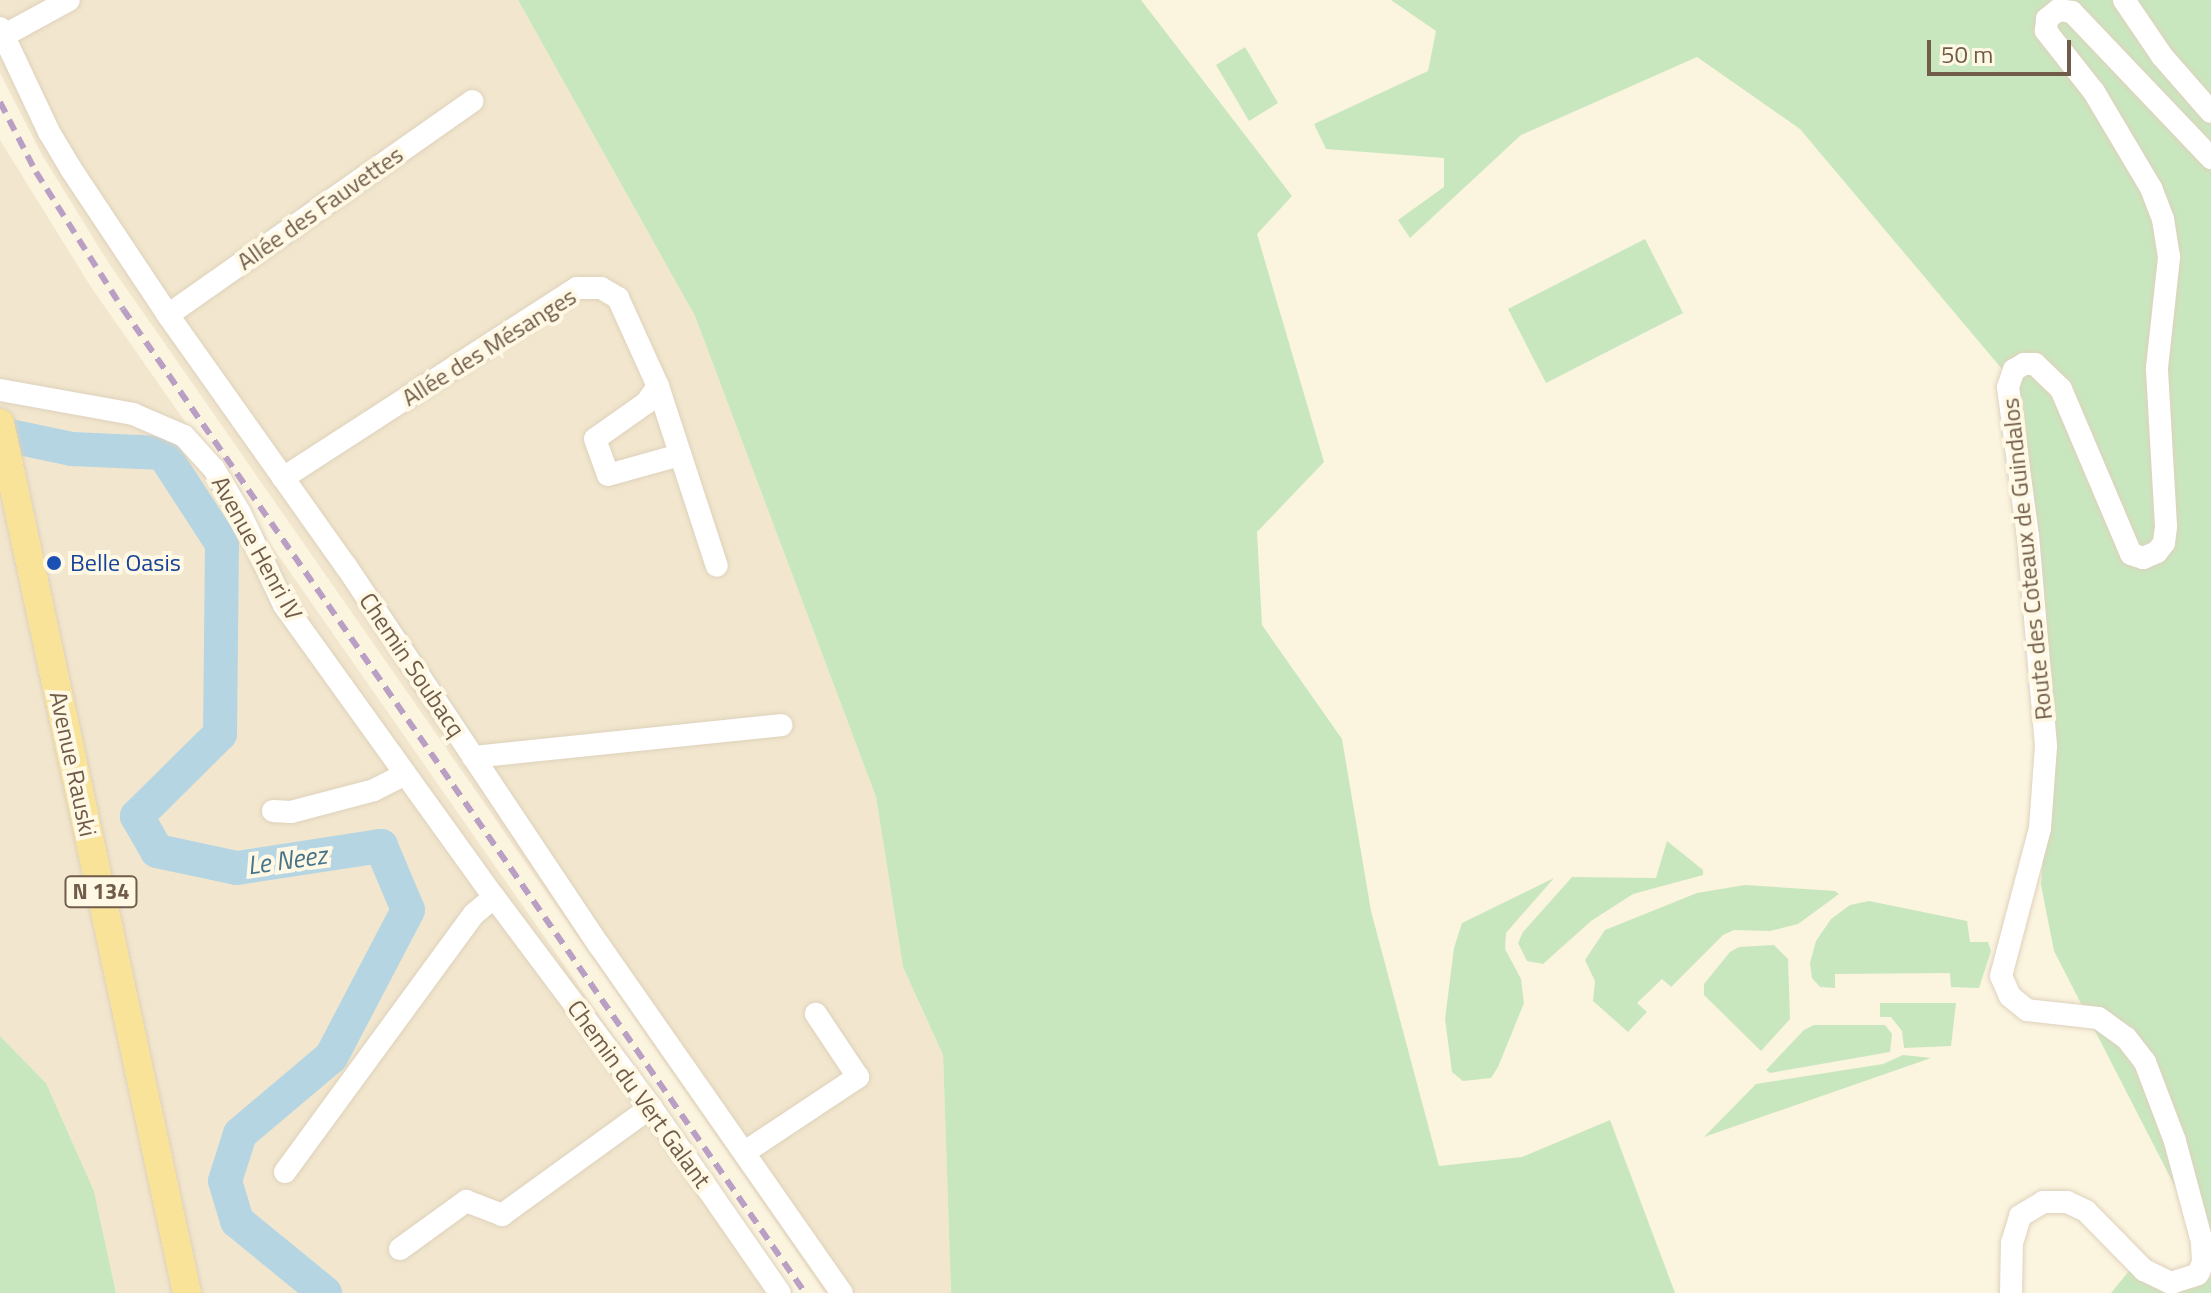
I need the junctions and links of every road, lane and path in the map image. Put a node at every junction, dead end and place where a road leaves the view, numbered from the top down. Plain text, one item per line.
1 (69, 0) edge
2 (2124, 0) edge
3 (1, 32) edge
4 (472, 101) dead end
5 (2211, 112) edge
6 (2211, 158) edge
7 (168, 315) junction
8 (658, 386) junction
9 (0, 390) edge
10 (0, 423) edge
11 (680, 455) junction
12 (283, 478) junction
13 (717, 566) dead end
14 (781, 725) dead end
15 (473, 757) junction
16 (405, 774) junction
17 (273, 811) dead end
18 (494, 897) junction
19 (816, 1014) dead end
20 (651, 1107) junction
21 (745, 1152) junction
22 (285, 1172) dead end
23 (400, 1249) dead end
24 (187, 1293) edge
25 (780, 1293) edge
26 (842, 1293) edge
27 (2011, 1293) edge

1 - 3 street
2 - 5 street
3 - 7 street, Chemin Soubacq
4 - 7 street, Allée des Fauvettes
6 - 27 street, Route des Coteaux de Guindalos
7 - 12 street, Chemin Soubacq
8 - 11 street, Allée des Mésanges
8 - 11 street
8 - 12 street, Allée des Mésanges
9 - 16 street, Avenue Henri IV
10 - 24 main road, Avenue Rauski / N 134
11 - 13 street, Allée des Mésanges
12 - 15 street, Chemin Soubacq
14 - 15 street
15 - 21 street, Chemin Soubacq
16 - 17 street
16 - 18 street, Avenue Henri IV
18 - 20 street, Chemin du Vert Galant
18 - 22 street
19 - 21 street
20 - 23 street
20 - 25 street, Chemin du Vert Galant
21 - 26 street, Chemin Soubacq

